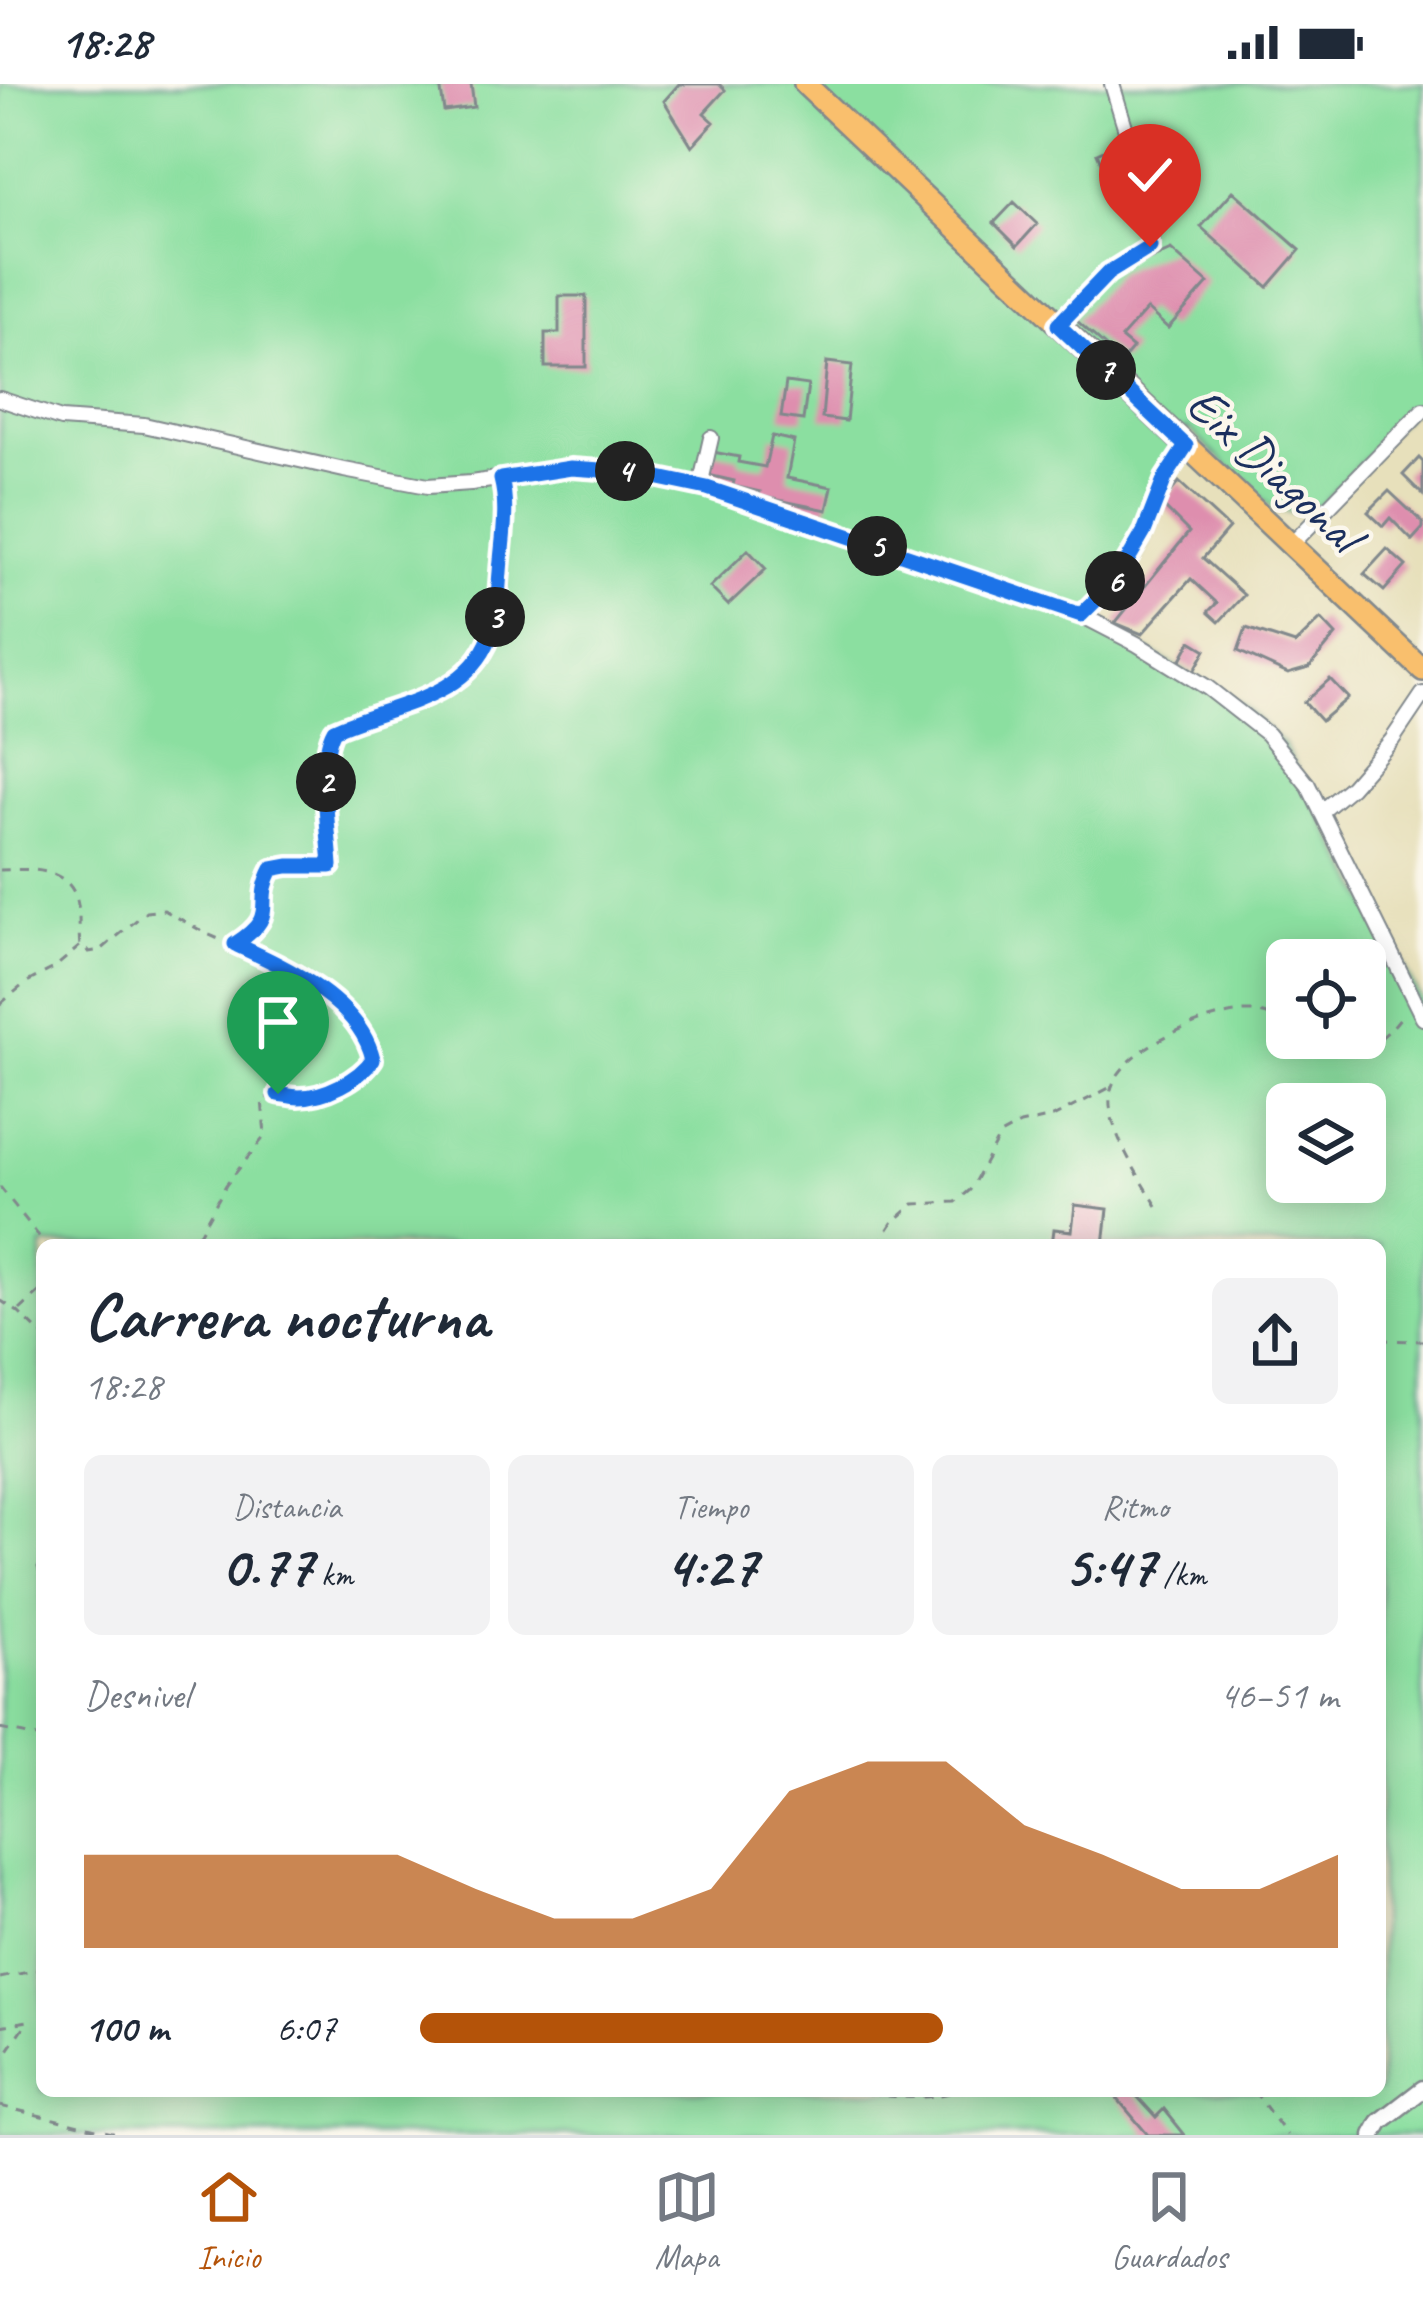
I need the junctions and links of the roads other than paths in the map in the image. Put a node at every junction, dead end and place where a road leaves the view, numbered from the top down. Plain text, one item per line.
1 (805, 84) edge
2 (1112, 84) edge
3 (1058, 325) junction
4 (0, 399) edge
5 (1423, 410) edge
6 (711, 439) dead end
7 (1186, 446) junction
8 (700, 486) junction
9 (1291, 545) junction
10 (1081, 615) junction
11 (1423, 670) edge
12 (1423, 694) edge
13 (1321, 812) junction
14 (1423, 1018) edge
15 (1423, 2089) edge
16 (1373, 2135) edge

1 - 3 main road, Eix Diagonal
2 - 3 street
3 - 7 main road, Eix Diagonal
4 - 8 street
5 - 9 street
6 - 8 street
7 - 9 main road, Eix Diagonal
7 - 10 street
8 - 10 street
9 - 11 main road, Eix Diagonal
10 - 13 street
12 - 13 street
13 - 14 street
15 - 16 street

